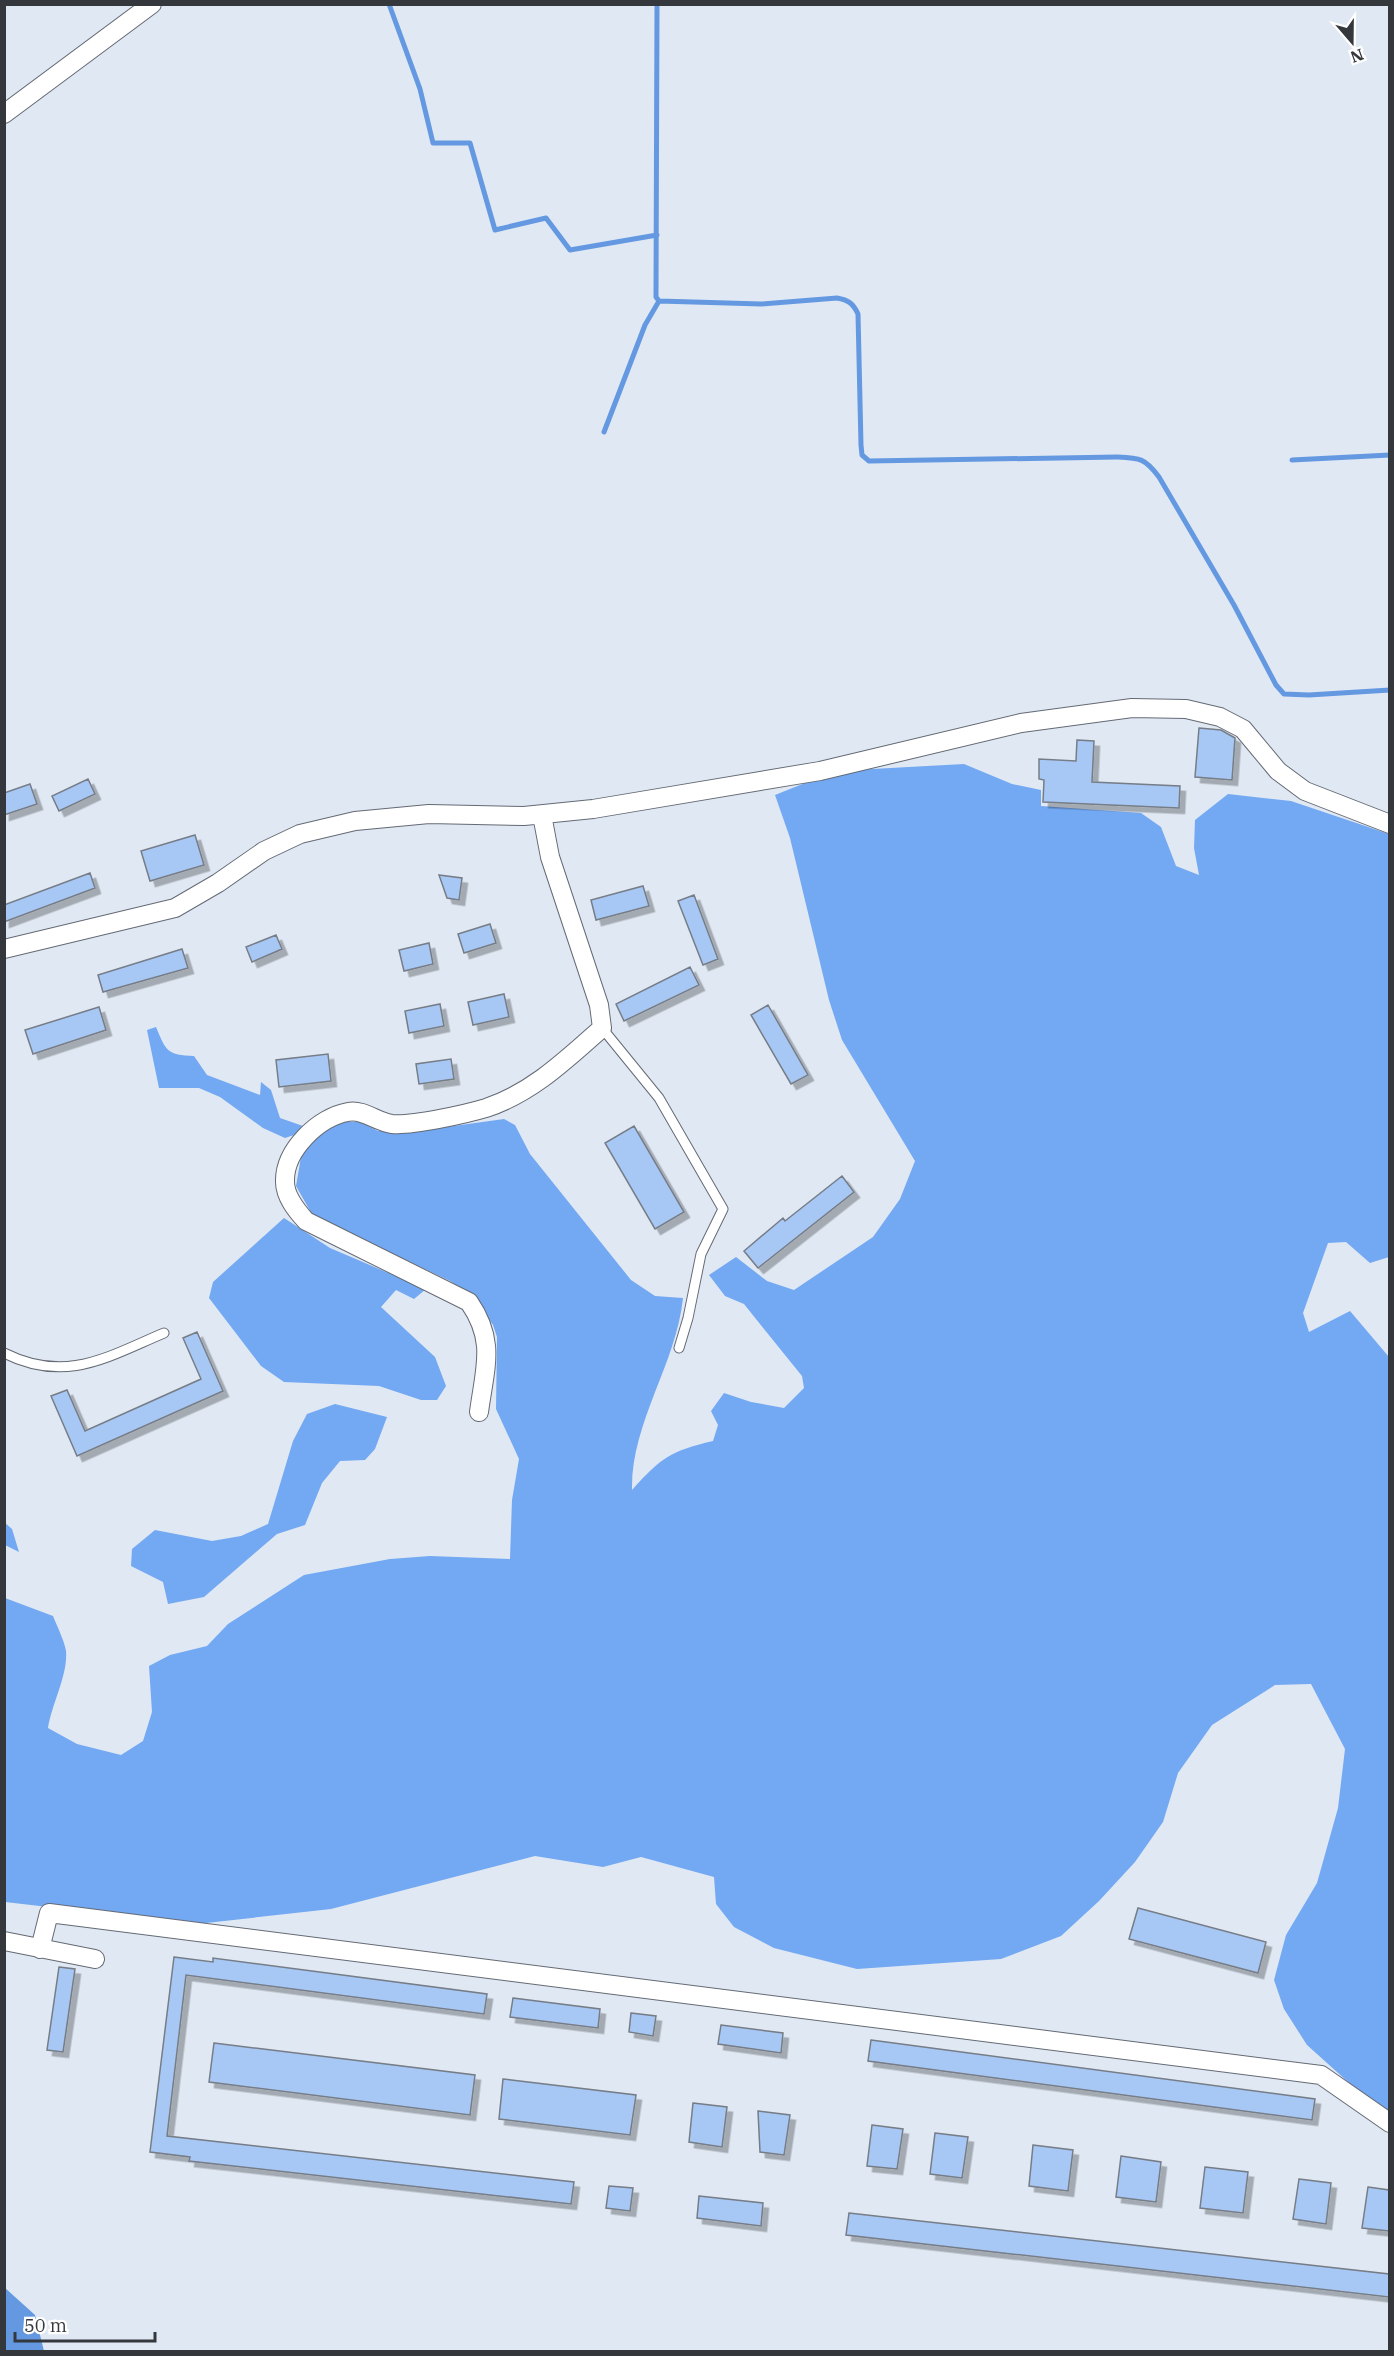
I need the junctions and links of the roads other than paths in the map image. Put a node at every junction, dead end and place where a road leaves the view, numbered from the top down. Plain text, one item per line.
1 (152, 4) edge
2 (4, 114) edge
3 (542, 815) junction
4 (1389, 824) edge
5 (4, 949) edge
6 (602, 1028) junction
7 (164, 1333) dead end
8 (678, 1348) dead end
9 (4, 1353) edge
10 (479, 1412) dead end
11 (4, 1941) edge
12 (40, 1949) junction
13 (95, 1959) dead end
14 (1389, 2123) edge

1 - 2 street
3 - 4 street
3 - 5 street
3 - 6 street
6 - 8 lane
6 - 10 street
7 - 9 lane
11 - 12 street
12 - 13 street
12 - 14 street

